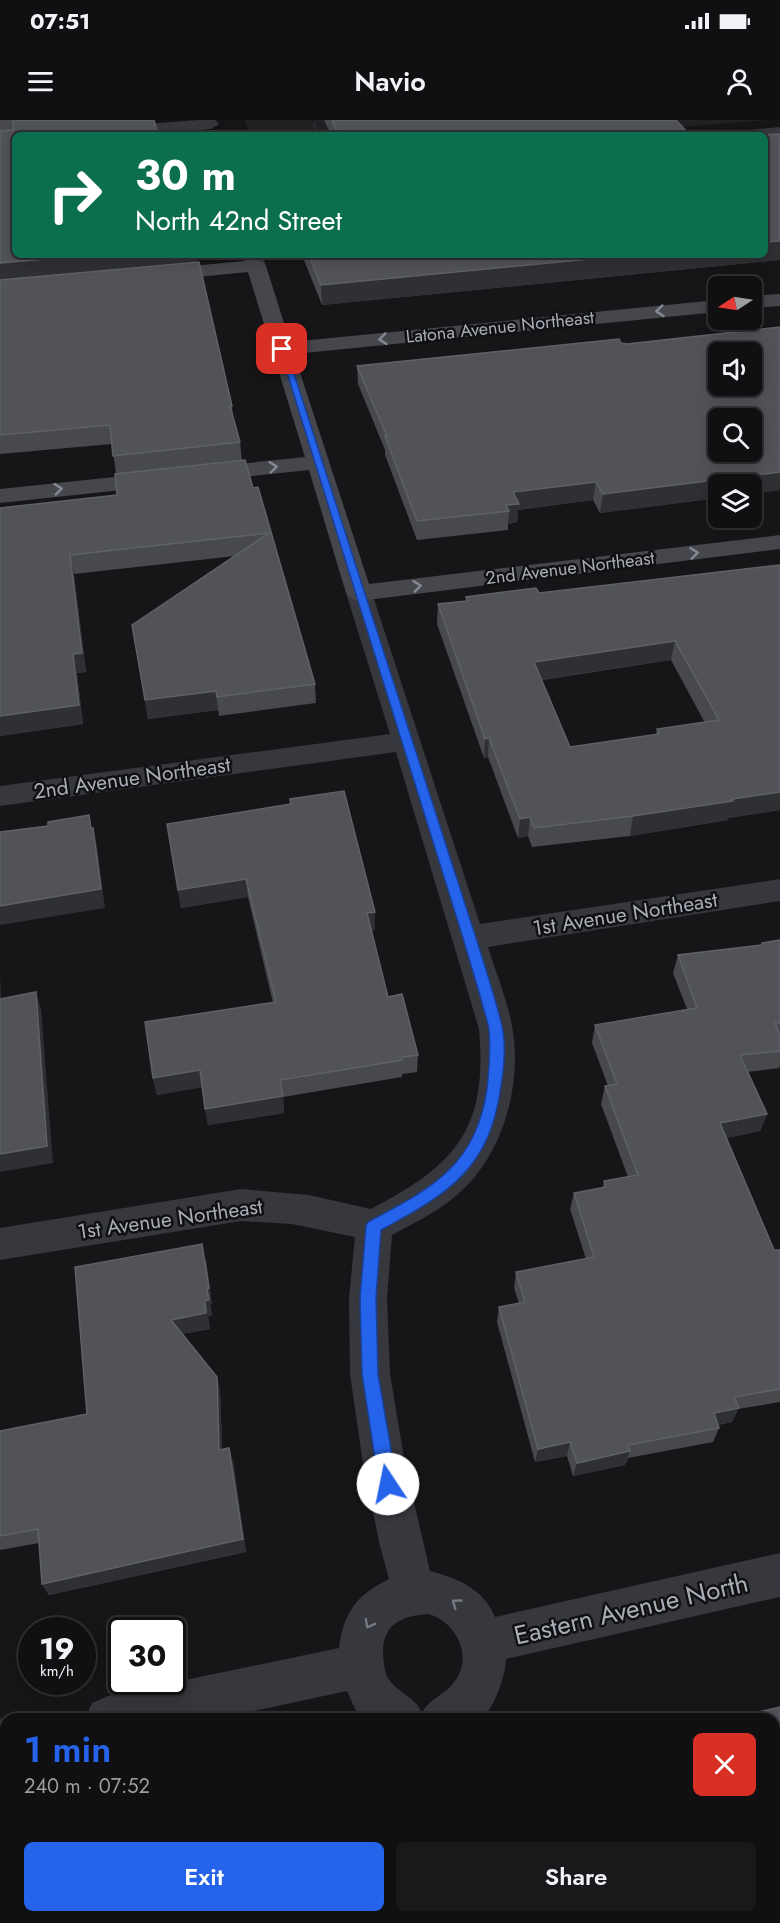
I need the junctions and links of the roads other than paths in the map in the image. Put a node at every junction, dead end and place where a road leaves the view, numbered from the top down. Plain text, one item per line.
1 (212, 126) edge
2 (119, 132) edge
3 (254, 261) edge
4 (138, 277) edge
5 (780, 300) edge
6 (762, 301) edge
7 (708, 307) edge
8 (282, 349) junction
9 (318, 462) junction
10 (0, 496) edge
11 (780, 542) edge
12 (359, 593) junction
13 (406, 741) junction
14 (0, 796) edge
15 (780, 890) edge
16 (470, 938) junction
17 (374, 1226) junction
18 (0, 1244) edge
19 (780, 1575) edge
20 (414, 1591) junction
21 (482, 1642) junction
22 (362, 1666) junction
23 (137, 1713) edge
24 (392, 1713) edge
25 (453, 1713) edge

1 - 2 street
3 - 4 street
3 - 8 street
5 - 6 street
7 -> 8 street, Latona Avenue Northeast
8 - 9 street
10 -> 9 street
9 - 12 street
12 -> 11 street, 2nd Avenue Northeast
12 - 13 street
13 - 14 street, 2nd Avenue Northeast
13 - 16 street
15 - 16 street, 1st Avenue Northeast
16 - 17 street
17 - 18 street, 1st Avenue Northeast
17 - 20 street
19 - 21 street, Eastern Avenue North
21 -> 20 street
20 -> 22 street
21 - 25 street
22 - 23 street
22 - 24 street

